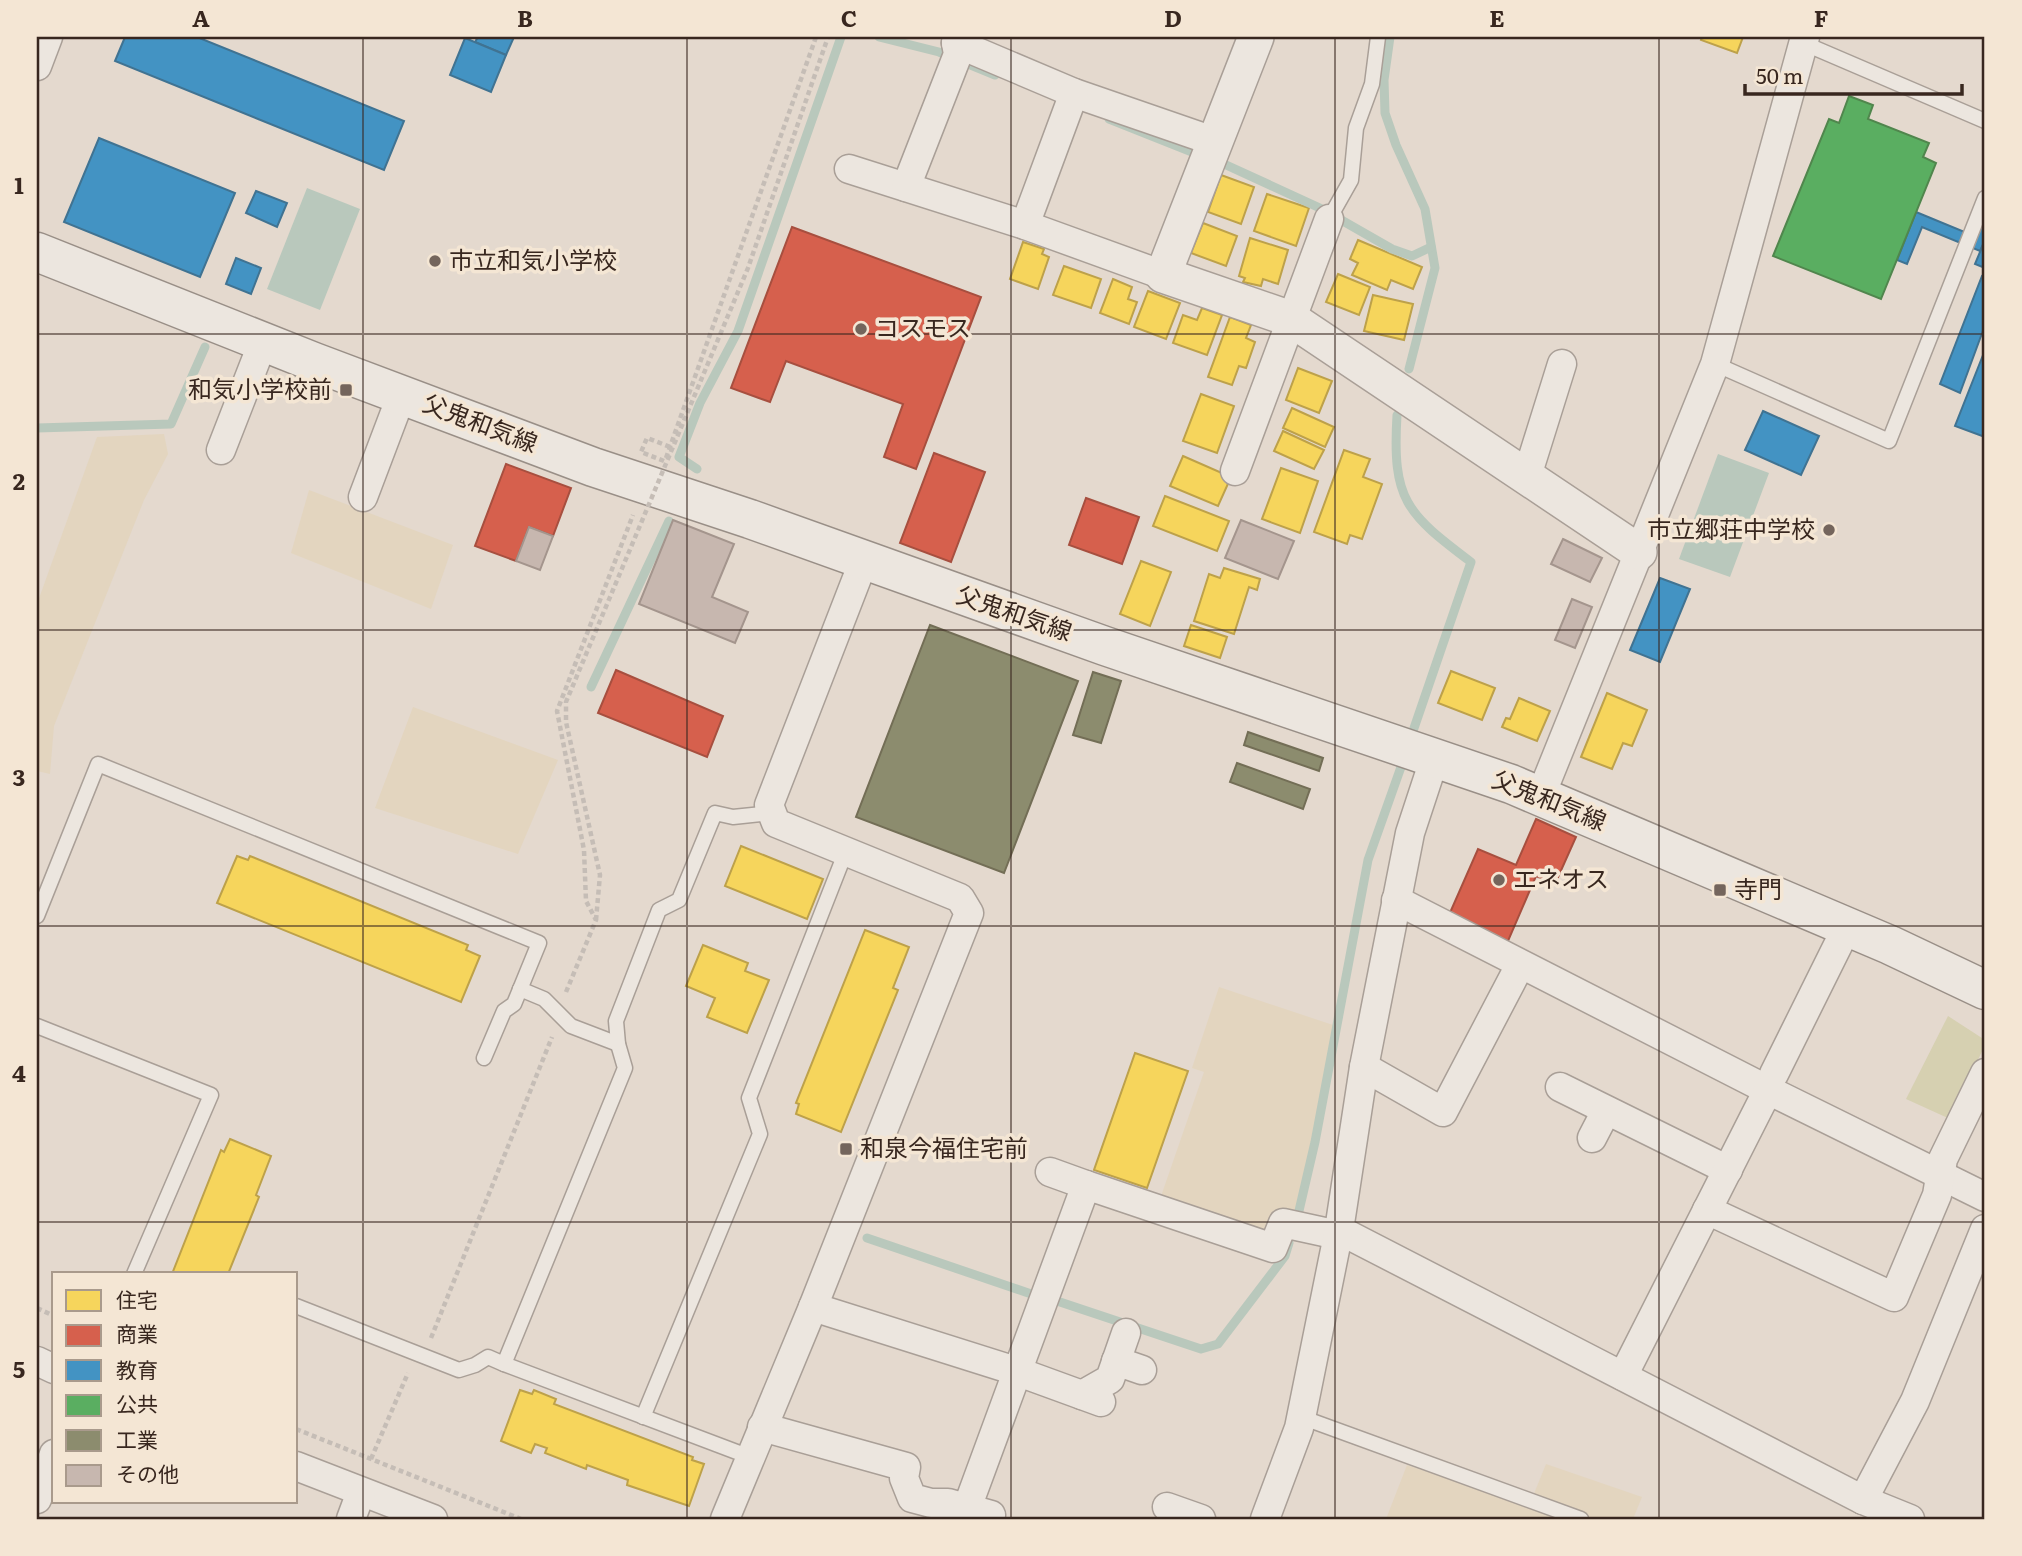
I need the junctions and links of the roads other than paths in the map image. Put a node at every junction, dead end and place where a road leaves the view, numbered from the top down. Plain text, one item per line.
1 (48, 37) edge
2 (1256, 37) edge
3 (1378, 37) edge
4 (1804, 40) edge
5 (957, 50) edge
6 (37, 66) edge
7 (1071, 102) junction
8 (1985, 121) edge
9 (1216, 142) junction
10 (849, 169) dead end
11 (906, 187) junction
12 (1985, 198) edge
13 (1331, 215) joint
14 (1025, 225) junction
15 (37, 252) edge
16 (1163, 275) junction
17 (1291, 319) junction
18 (263, 342) junction
19 (1562, 364) dead end
20 (1715, 364) junction
21 (402, 394) junction
22 (221, 450) dead end
23 (1236, 471) dead end
24 (1527, 476) junction
25 (363, 497) dead end
26 (1639, 552) junction
27 (864, 560) junction
28 (1434, 757) junction
29 (1541, 795) junction
30 (772, 813) junction
31 (846, 851) junction
32 (1396, 900) junction
33 (37, 916) edge
34 (1847, 927) junction
35 (1520, 965) junction
36 (520, 989) junction
37 (1985, 990) edge
38 (37, 1026) edge
39 (618, 1045) junction
40 (484, 1058) dead end
41 (1364, 1067) junction
42 (1985, 1073) edge
43 (1771, 1082) junction
44 (1560, 1087) dead end
45 (1606, 1111) junction
46 (1592, 1138) dead end
47 (1728, 1170) junction
48 (1050, 1172) dead end
49 (1941, 1177) junction
50 (1086, 1185) junction
51 (1985, 1197) edge
52 (1707, 1210) junction
53 (1985, 1229) edge
54 (1338, 1233) junction
55 (135, 1272) edge
56 (298, 1307) edge
57 (813, 1307) junction
58 (1126, 1333) dead end
59 (504, 1364) junction
60 (1016, 1371) junction
61 (1623, 1376) junction
62 (643, 1417) junction
63 (1301, 1417) junction
64 (762, 1427) junction
65 (750, 1457) junction
66 (52, 1459) edge
67 (298, 1467) edge
68 (361, 1492) junction
69 (37, 1499) edge
70 (1863, 1500) junction
71 (1167, 1507) dead end
72 (912, 1509) edge
73 (351, 1519) edge
74 (433, 1519) edge
75 (725, 1519) edge
76 (1201, 1519) edge
77 (1265, 1519) edge
78 (1581, 1519) edge
79 (1910, 1519) edge

1 - 6 street
2 - 9 street
3 - 13 lane
4 - 8 lane
4 - 20 street
5 - 7 street
5 - 11 street
7 - 9 street
7 - 14 street
9 - 16 street
10 - 11 street
11 - 14 street
12 - 20 lane
13 - 17 street
14 - 16 street
15 - 18 main road, 父鬼和気線
16 - 17 street
17 - 23 street
17 - 24 street
18 - 21 main road, 父鬼和気線
18 - 22 street
19 - 24 street
20 - 26 street
21 - 25 street
21 - 27 main road, 父鬼和気線
24 - 26 street
26 - 29 street
27 - 28 main road, 父鬼和気線
27 - 30 street
28 - 29 main road, 父鬼和気線
28 - 32 street
29 - 34 main road, 父鬼和気線
30 - 31 street
30 - 39 lane
31 - 57 street
31 - 62 lane
32 - 35 street
32 - 41 street
33 - 36 lane
34 - 37 main road, 父鬼和気線
34 - 43 street
35 - 41 street
35 - 43 street
36 - 39 lane
36 - 40 lane
38 - 55 lane
39 - 59 lane
41 - 54 street
42 - 49 street
43 - 47 street
43 - 49 street
44 - 45 street
45 - 46 street
45 - 47 street
47 - 52 street
48 - 50 street
49 - 51 street
49 - 52 street
50 - 54 street
50 - 60 street
52 - 61 street
53 - 70 street
54 - 61 street
54 - 63 street
56 - 59 lane
57 - 60 street
57 - 64 street
58 - 60 street
59 - 62 lane
60 - 72 street
61 - 70 street
62 - 65 lane
63 - 77 street
63 - 78 lane
64 - 65 street
64 - 72 street
65 - 75 street
66 - 69 street
67 - 68 street
68 - 73 street
68 - 74 street
70 - 79 street
71 - 76 street

